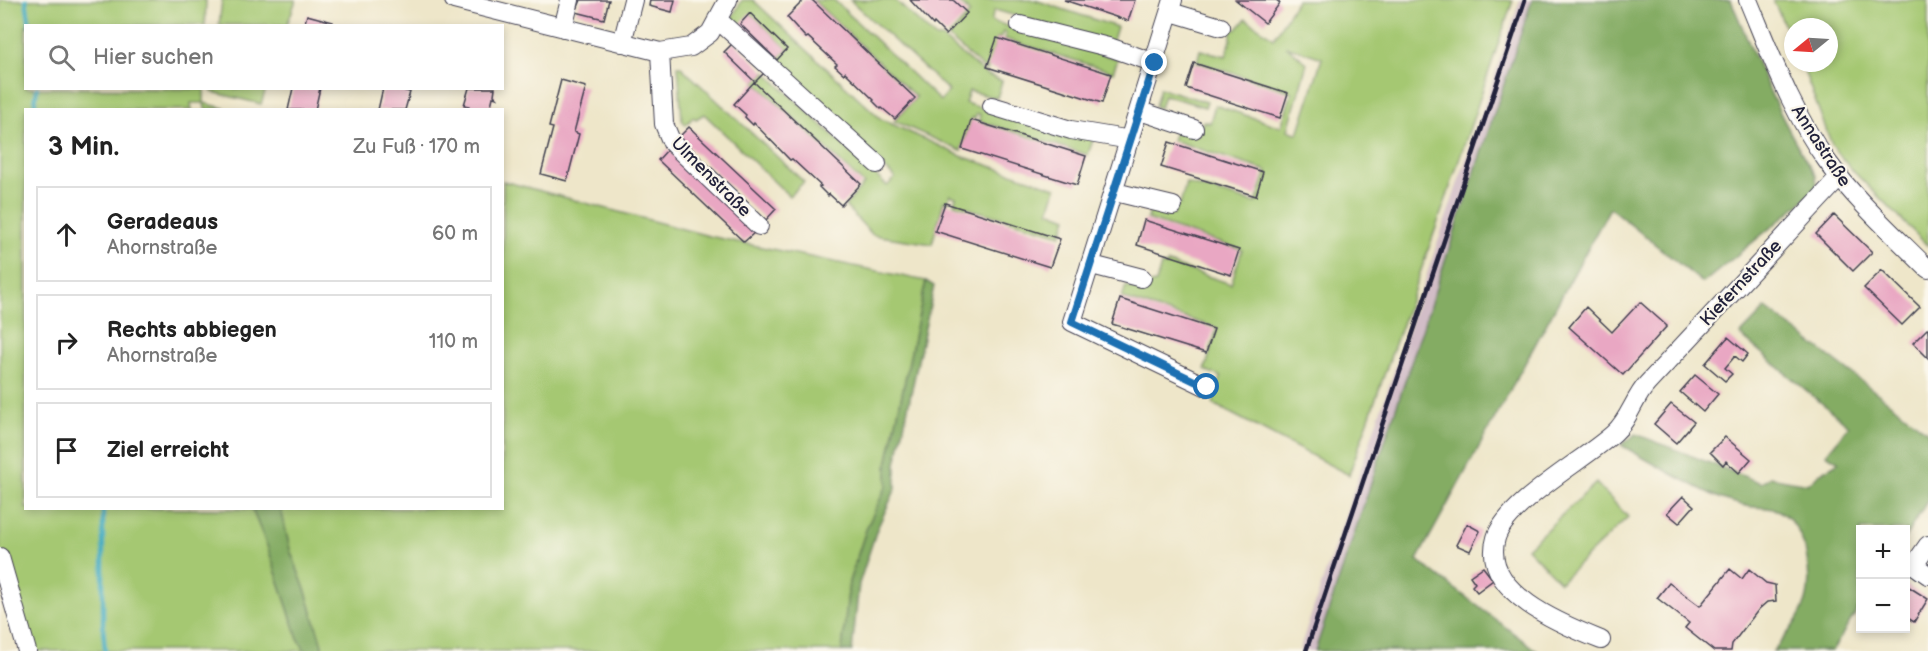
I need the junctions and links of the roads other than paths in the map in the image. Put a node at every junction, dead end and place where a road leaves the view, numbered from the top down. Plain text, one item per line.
1 (454, 0) edge
2 (570, 0) edge
3 (633, 0) edge
4 (728, 0) edge
5 (1748, 0) edge
6 (499, 6) edge
7 (1172, 6) edge
8 (717, 19) junction
9 (1020, 25) dead end
10 (1221, 27) dead end
11 (563, 28) junction
12 (622, 43) junction
13 (660, 52) junction
14 (1155, 63) junction
15 (992, 106) dead end
16 (1140, 111) junction
17 (1194, 129) dead end
18 (1131, 140) junction
19 (877, 164) dead end
20 (1840, 177) junction
21 (1115, 192) junction
22 (1173, 206) dead end
23 (759, 226) dead end
24 (1092, 265) junction
25 (1928, 268) edge
26 (1142, 278) dead end
27 (1207, 387) dead end
28 (1928, 545) edge
29 (0, 557) edge
30 (1928, 575) edge
31 (1601, 640) dead end
32 (27, 651) edge

1 - 6 street
2 - 11 street
3 - 12 street
4 - 8 street
5 - 20 street, Annastraße
6 - 11 street
7 - 10 street
7 - 14 street
8 - 13 street
8 - 19 street
9 - 14 street
11 - 12 street
12 - 13 street
13 - 23 street, Ulmenstraße
14 - 16 street
15 - 18 street
16 - 17 street
16 - 18 street
18 - 21 street
20 - 25 street, Annastraße
20 - 31 street, Kiefernstraße
21 - 22 street
21 - 24 street
24 - 26 street
24 - 27 street
28 - 30 street
29 - 32 street

